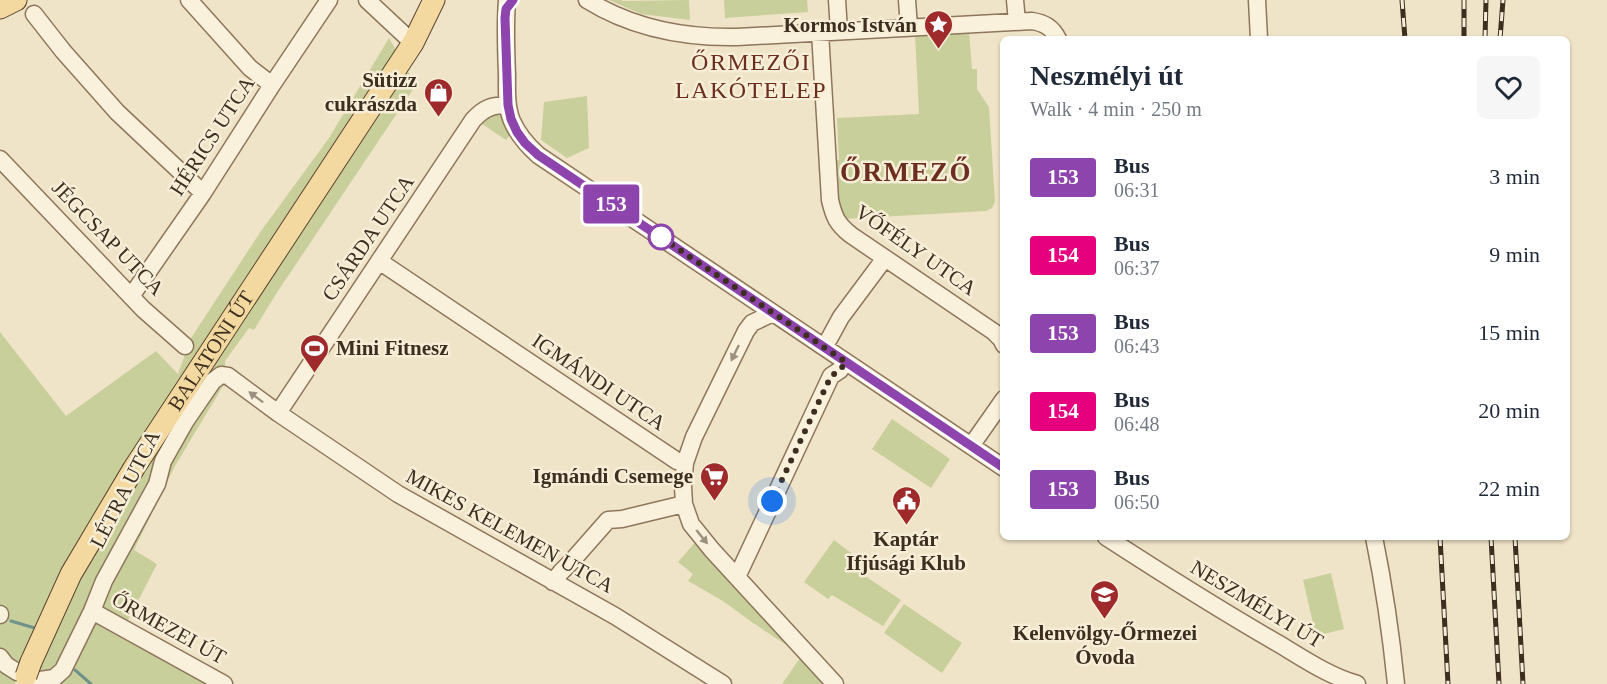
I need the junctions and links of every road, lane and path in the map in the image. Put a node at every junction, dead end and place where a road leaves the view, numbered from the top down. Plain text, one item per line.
1 (16, 0) edge
2 (189, 0) edge
3 (329, 0) edge
4 (367, 0) edge
5 (434, 0) edge
6 (441, 0) edge
7 (587, 0) edge
8 (837, 0) edge
9 (907, 0) edge
10 (1015, 0) edge
11 (1257, 0) edge
12 (508, 3) edge
13 (0, 8) edge
14 (34, 14) dead end
15 (1017, 21) junction
16 (909, 27) junction
17 (839, 31) junction
18 (820, 32) junction
19 (417, 36) junction
20 (1056, 36) edge
21 (1259, 36) edge
22 (272, 85) junction
23 (508, 105) junction
24 (0, 159) edge
25 (203, 193) junction
26 (885, 258) junction
27 (379, 261) junction
28 (132, 295) junction
29 (753, 299) junction
30 (774, 313) junction
31 (752, 323) junction
32 (1000, 338) edge
33 (829, 339) dead end
34 (185, 346) dead end
35 (846, 362) junction
36 (1000, 405) edge
37 (278, 413) junction
38 (170, 429) junction
39 (971, 446) junction
40 (685, 463) junction
41 (1000, 465) edge
42 (684, 504) junction
43 (1111, 540) edge
44 (1375, 540) edge
45 (736, 577) junction
46 (553, 582) junction
47 (92, 611) junction
48 (0, 657) edge
49 (28, 674) edge
50 (225, 684) edge
51 (723, 684) edge
52 (835, 684) edge
53 (1357, 684) edge
54 (1396, 684) edge

1 - 13 main road
2 - 22 street
3 - 22 street, HÉRICS UTCA
4 - 19 street
5 - 19 main road
6 - 19 main road
7 - 18 street
8 - 17 street
9 - 16 street
10 - 15 street
11 - 21 street
12 - 23 street
14 - 25 street
15 - 16 street
15 - 20 street
16 - 17 street
17 - 18 street
18 - 26 street, VŐFÉLY UTCA
19 - 38 main road, BALATONI ÚT
22 - 25 street, HÉRICS UTCA
23 - 27 street, CSÁRDA UTCA
23 - 29 street
24 - 28 street, JÉGCSAP UTCA
25 - 28 street, HÉRICS UTCA
26 - 32 street, VŐFÉLY UTCA
26 - 33 street
27 - 37 street, CSÁRDA UTCA
27 - 40 street, IGMÁNDI UTCA
28 - 34 street, JÉGCSAP UTCA
29 - 30 street
29 - 31 street
30 - 31 street
30 - 35 street
31 -> 40 street
35 - 39 street
35 - 45 street
36 - 39 street
37 -> 38 street, LÉTRA UTCA
37 - 46 street, MIKES KELEMEN UTCA
38 - 47 street, LÉTRA UTCA
38 - 49 main road, BALATONI ÚT
39 - 41 street
40 - 42 street
42 -> 45 street
42 - 46 street
43 - 53 street, NESZMÉLYI ÚT
44 - 54 street
45 - 52 street
46 - 51 street, MIKES KELEMEN UTCA
47 - 49 street, LÉTRA UTCA
47 - 50 street, ŐRMEZEI ÚT
48 - 49 street

